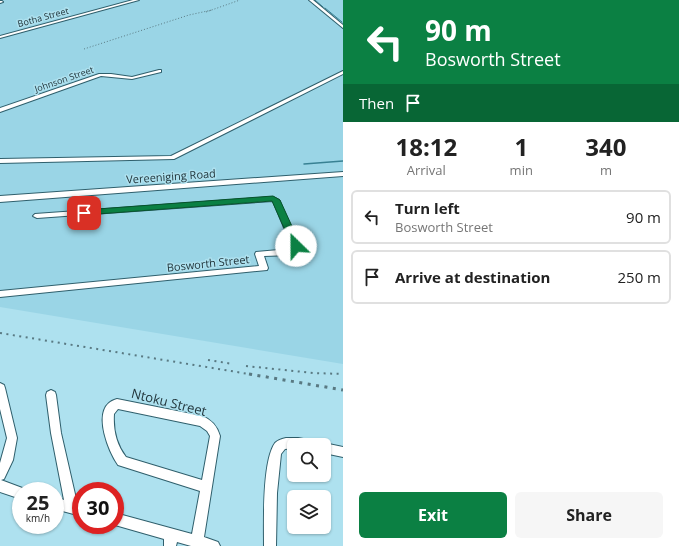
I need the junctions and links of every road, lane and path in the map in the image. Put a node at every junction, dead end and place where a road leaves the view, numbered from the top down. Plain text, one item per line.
1 (137, 0) edge
2 (311, 0) edge
3 (343, 27) edge
4 (0, 37) edge
5 (159, 71) dead end
6 (343, 72) edge
7 (0, 110) edge
8 (0, 161) edge
9 (343, 168) edge
10 (343, 174) edge
11 (0, 193) edge
12 (0, 199) edge
13 (37, 216) dead end
14 (0, 294) edge
15 (0, 388) edge
16 (51, 395) dead end
17 (287, 443) edge
18 (331, 449) edge
19 (343, 452) edge
20 (0, 475) edge
21 (0, 486) edge
22 (207, 487) junction
23 (12, 489) edge
24 (72, 494) edge
25 (124, 522) edge
26 (171, 540) edge
27 (197, 542) junction
28 (214, 546) edge
29 (270, 546) edge

1 - 4 street, Botha Street
2 - 3 street
5 - 7 street, Johnson Street
6 - 8 street
9 - 11 main road, Vereeniging Road
10 - 12 main road, Vereeniging Road
13 - 14 street, Bosworth Street
15 - 20 street
16 - 24 street
17 - 29 street
18 - 19 street
21 - 23 street
22 - 22 street, Ntoku Street
22 - 27 street, Ntoku Street
25 - 26 street
26 - 27 street
27 - 28 street

